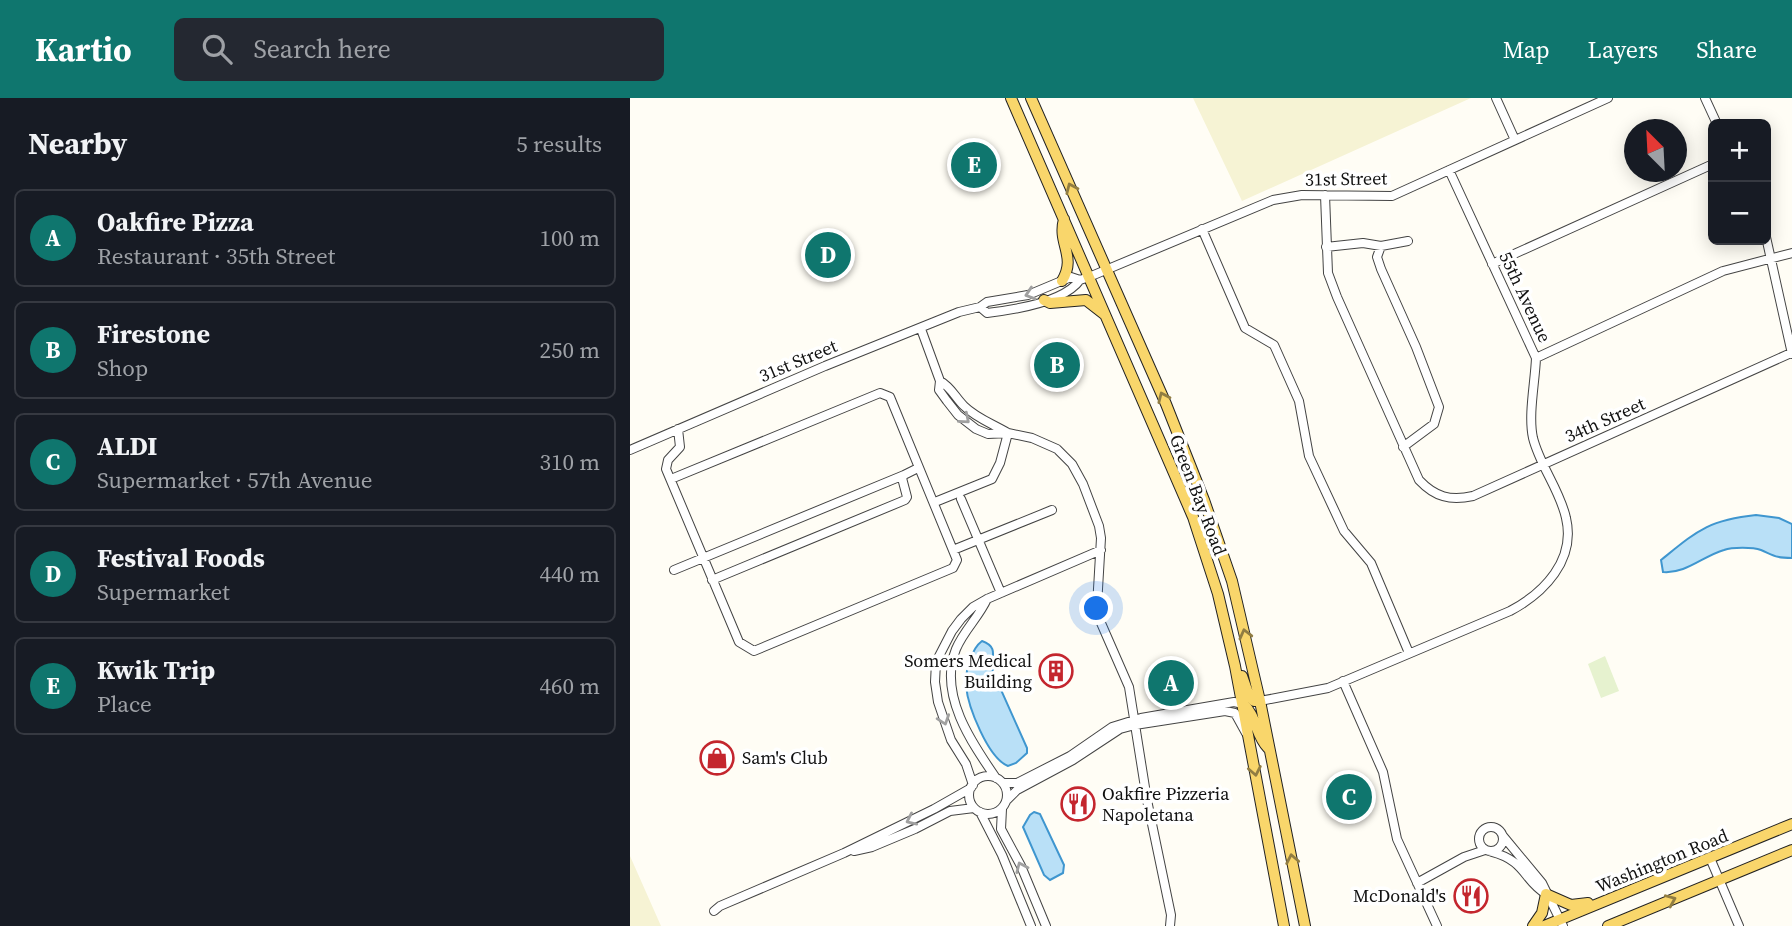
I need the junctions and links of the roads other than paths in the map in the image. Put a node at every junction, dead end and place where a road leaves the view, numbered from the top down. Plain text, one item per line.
1 (1011, 98) edge
2 (1031, 98) edge
3 (1496, 98) edge
4 (1608, 98) edge
5 (1705, 98) edge
6 (1715, 119) edge
7 (1515, 140) junction
8 (1708, 166) edge
9 (1450, 170) junction
10 (1325, 195) junction
11 (1064, 219) junction
12 (1202, 229) junction
13 (1408, 241) dead end
14 (1768, 245) edge
15 (1381, 246) junction
16 (1326, 247) junction
17 (1792, 253) edge
18 (1770, 257) junction
19 (1492, 264) junction
20 (1106, 270) junction
21 (1084, 278) junction
22 (1062, 281) junction
23 (1044, 300) junction
24 (980, 307) junction
25 (1105, 314) junction
26 (921, 329) junction
27 (1792, 354) edge
28 (1536, 358) junction
29 (678, 429) junction
30 (1008, 433) junction
31 (1403, 447) junction
32 (630, 450) edge
33 (1544, 465) junction
34 (918, 468) junction
35 (904, 475) junction
36 (671, 479) junction
37 (961, 499) dead end
38 (934, 502) junction
39 (1052, 510) dead end
40 (978, 539) junction
41 (953, 550) junction
42 (1101, 550) junction
43 (703, 558) junction
44 (674, 570) dead end
45 (712, 580) junction
46 (1001, 593) junction
47 (987, 598) junction
48 (1409, 653) junction
49 (1235, 666) junction
50 (1343, 681) junction
51 (1261, 701) junction
52 (1243, 704) junction
53 (1135, 722) junction
54 (1248, 736) junction
55 (1270, 750) junction
56 (1000, 781) junction
57 (972, 786) junction
58 (1007, 800) junction
59 (1002, 808) junction
60 (977, 810) junction
61 (1792, 824) edge
62 (1503, 836) junction
63 (1478, 838) junction
64 (1792, 850) edge
65 (1489, 851) junction
66 (844, 853) junction
67 (1464, 857) junction
68 (1710, 858) junction
69 (1719, 880) junction
70 (1417, 883) junction
71 (1625, 893) junction
72 (1546, 894) junction
73 (714, 911) dead end
74 (1562, 923) edge
75 (1627, 923) edge
76 (1031, 926) edge
77 (1046, 926) edge
78 (1170, 926) edge
79 (1282, 926) edge
80 (1305, 926) edge
81 (1437, 926) edge
82 (1533, 926) edge
83 (1544, 926) edge
84 (1608, 926) edge
85 (1739, 926) edge

1 - 11 main road, Green Bay Road
20 -> 2 main road, Green Bay Road
3 - 7 street
4 - 7 street, 31st Street
5 - 6 street
7 - 9 street, 31st Street
8 - 19 street
9 - 10 street, 31st Street
9 - 19 street, 55th Avenue
10 - 12 street, 31st Street
10 - 16 street
11 - 21 main road, Green Bay Road
11 - 22 main road
12 - 20 street, 31st Street
12 - 48 street
13 - 15 street
14 - 18 street
15 - 16 street
15 - 31 street
16 - 31 street
17 - 18 street
18 - 27 street
18 - 28 street
19 - 28 street, 55th Avenue
20 - 21 street, 31st Street
51 -> 20 main road, Green Bay Road
21 - 22 street, 31st Street
21 - 23 street, 31st Street
21 - 25 main road, Green Bay Road
22 -> 24 street, 31st Street
23 - 24 street, 31st Street
23 - 25 main road
24 - 26 street, 31st Street
25 - 49 main road, Green Bay Road
26 - 29 street, 31st Street
26 - 30 street
27 - 33 street, 34th Street
28 - 33 street, 55th Avenue
29 - 32 street, 31st Street
29 - 36 street
30 - 38 street
30 - 42 street
31 - 33 street, 34th Street
33 - 48 street, 55th Avenue
34 - 35 street
34 - 36 street
34 - 38 street
35 - 43 street
35 - 45 street
36 - 43 street
37 - 40 street
38 - 41 street
39 - 40 street
40 - 41 street
40 - 46 street
41 - 45 street
42 - 46 street
42 - 53 street
43 - 44 street
43 - 45 street
46 - 47 street
47 - 56 street
47 -> 57 street
48 - 50 street
49 - 51 main road
49 - 52 main road, Green Bay Road
50 - 51 street
50 - 70 street
51 - 55 main road, Green Bay Road
52 - 53 street
52 - 54 main road, Green Bay Road
52 - 55 main road
53 - 54 street
53 - 56 street
53 - 58 street
53 - 78 street
54 -> 79 main road, Green Bay Road
80 -> 55 main road, Green Bay Road
56 - 57 street
56 - 58 street
57 - 60 street
57 -> 66 street
58 - 59 street
59 - 60 street
77 -> 59 street
60 - 66 street
60 - 76 street
61 - 68 main road, Washington Road
62 - 63 street
62 - 65 street
62 - 72 street
63 - 65 street
63 - 67 street
64 - 69 main road
65 - 67 street
65 - 72 street
66 - 73 street
67 - 70 street
68 - 69 street
68 - 71 main road, Washington Road
75 -> 69 main road
69 - 85 street
70 - 81 street
71 - 72 main road
71 - 74 main road, Washington Road
72 - 74 street
72 - 82 main road
74 - 83 main road, Washington Road
75 - 84 main road

